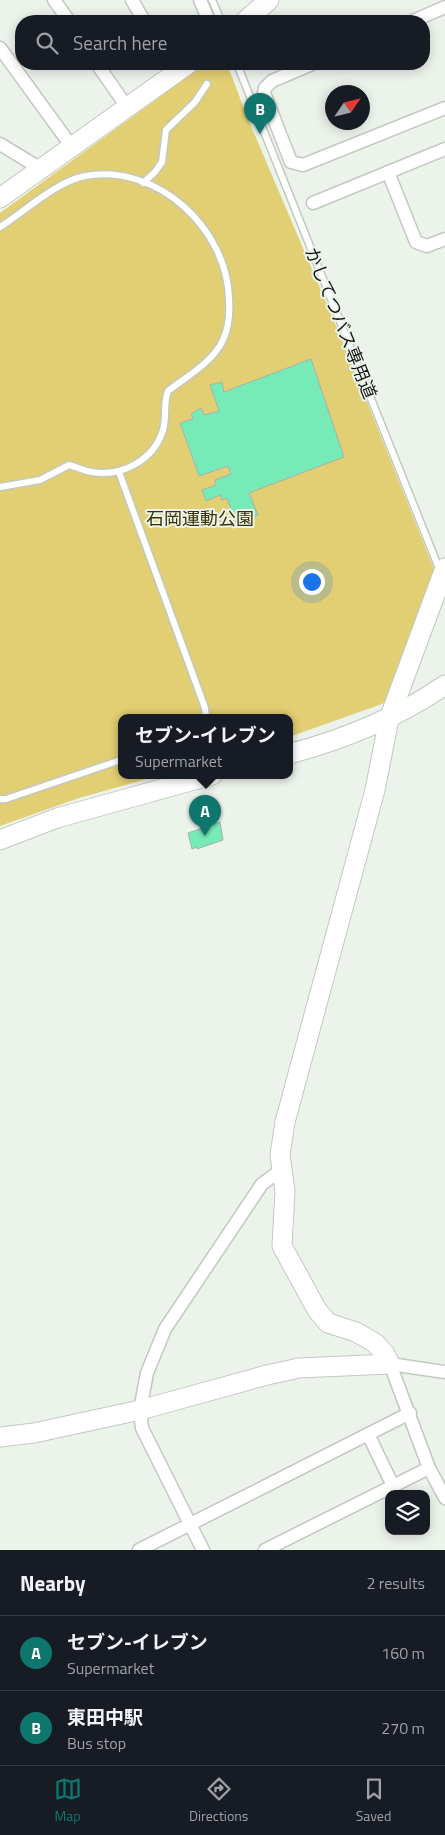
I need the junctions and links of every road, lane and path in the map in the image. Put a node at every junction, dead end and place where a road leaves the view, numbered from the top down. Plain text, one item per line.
1 (54, 0) edge
2 (132, 0) edge
3 (200, 0) edge
4 (212, 0) edge
5 (269, 0) edge
6 (445, 8) edge
7 (65, 15) edge
8 (141, 15) edge
9 (206, 15) edge
10 (218, 15) edge
11 (252, 15) edge
12 (427, 15) edge
13 (0, 48) edge
14 (15, 69) edge
15 (16, 70) edge
16 (101, 70) edge
17 (172, 70) edge
18 (239, 70) edge
19 (298, 70) edge
20 (207, 84) dead end
21 (127, 107) junction
22 (445, 108) edge
23 (0, 144) edge
24 (72, 147) junction
25 (445, 149) edge
26 (41, 169) junction
27 (388, 172) junction
28 (143, 183) junction
29 (1, 196) edge
30 (313, 203) dead end
31 (0, 227) edge
32 (445, 238) edge
33 (119, 472) junction
34 (0, 487) edge
35 (444, 575) edge
36 (445, 685) edge
37 (206, 714) edge
38 (389, 719) junction
39 (293, 753) edge
40 (118, 761) edge
41 (197, 779) edge
42 (0, 799) edge
43 (0, 840) edge
44 (281, 1170) junction
45 (390, 1364) junction
46 (445, 1372) edge
47 (140, 1410) junction
48 (410, 1413) junction
49 (368, 1434) junction
50 (0, 1437) edge
51 (429, 1468) junction
52 (393, 1486) junction
53 (445, 1498) edge
54 (190, 1525) junction
55 (139, 1550) edge
56 (203, 1550) edge
57 (265, 1550) edge

1 - 7 street
2 - 8 street
3 - 9 street
4 - 10 lane
5 - 11 street
6 - 12 street
13 - 14 street
15 - 24 street
16 - 21 street
17 - 21 street
18 - 35 lane, かしてつバス専用道
19 - 22 street
20 - 28 lane
21 - 24 street
23 - 26 street
24 - 26 street
25 - 27 street
26 - 29 street
27 - 30 street
27 - 32 street
28 - 31 lane
28 - 33 lane
33 - 34 lane
33 - 37 lane
35 - 38 street
36 - 38 street
38 - 39 street
38 - 44 street
40 - 42 lane
41 - 43 street
44 - 45 street
44 - 47 street
45 - 46 street
45 - 47 street
45 - 48 street
47 - 50 street
47 - 54 street
48 - 49 street
48 - 51 street
49 - 52 street
49 - 54 street
51 - 52 street
51 - 53 street
52 - 57 street
54 - 55 street
54 - 56 street

